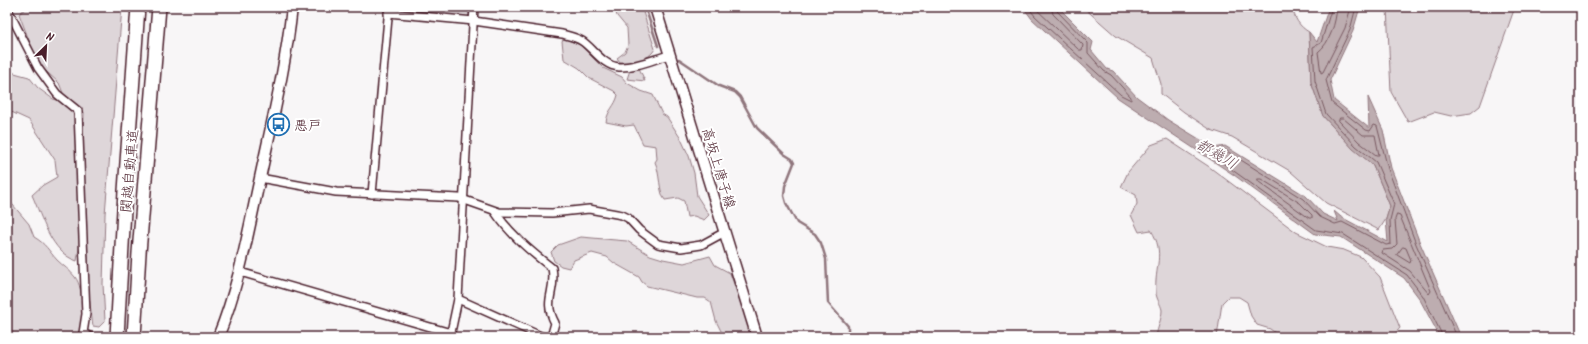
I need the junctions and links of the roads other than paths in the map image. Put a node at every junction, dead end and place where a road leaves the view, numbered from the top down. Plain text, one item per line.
1 (138, 7) edge
2 (159, 7) edge
3 (292, 7) edge
4 (474, 7) edge
5 (655, 7) edge
6 (7, 8) edge
7 (388, 10) edge
8 (474, 21) junction
9 (669, 54) junction
10 (260, 178) junction
11 (372, 194) junction
12 (464, 199) junction
13 (495, 212) junction
14 (725, 232) junction
15 (240, 272) junction
16 (458, 299) junction
17 (450, 335) edge
18 (90, 337) edge
19 (117, 337) edge
20 (134, 337) edge
21 (218, 337) edge
22 (544, 337) edge
23 (551, 337) edge
24 (757, 337) edge

1 - 19 highway, 関越自動車道
2 - 20 highway, 関越自動車道
3 - 10 main road
4 - 8 street
5 - 9 main road, 高坂上唐子線
6 - 18 street
7 - 8 street
7 - 11 street
8 - 9 street
8 - 12 street
9 - 14 main road, 高坂上唐子線
10 - 11 street
10 - 15 main road
11 - 12 street
12 - 13 street
12 - 16 street
13 - 14 street
13 - 23 street
14 - 24 main road, 高坂上唐子線
15 - 17 street
15 - 21 main road
16 - 17 street
16 - 22 street

